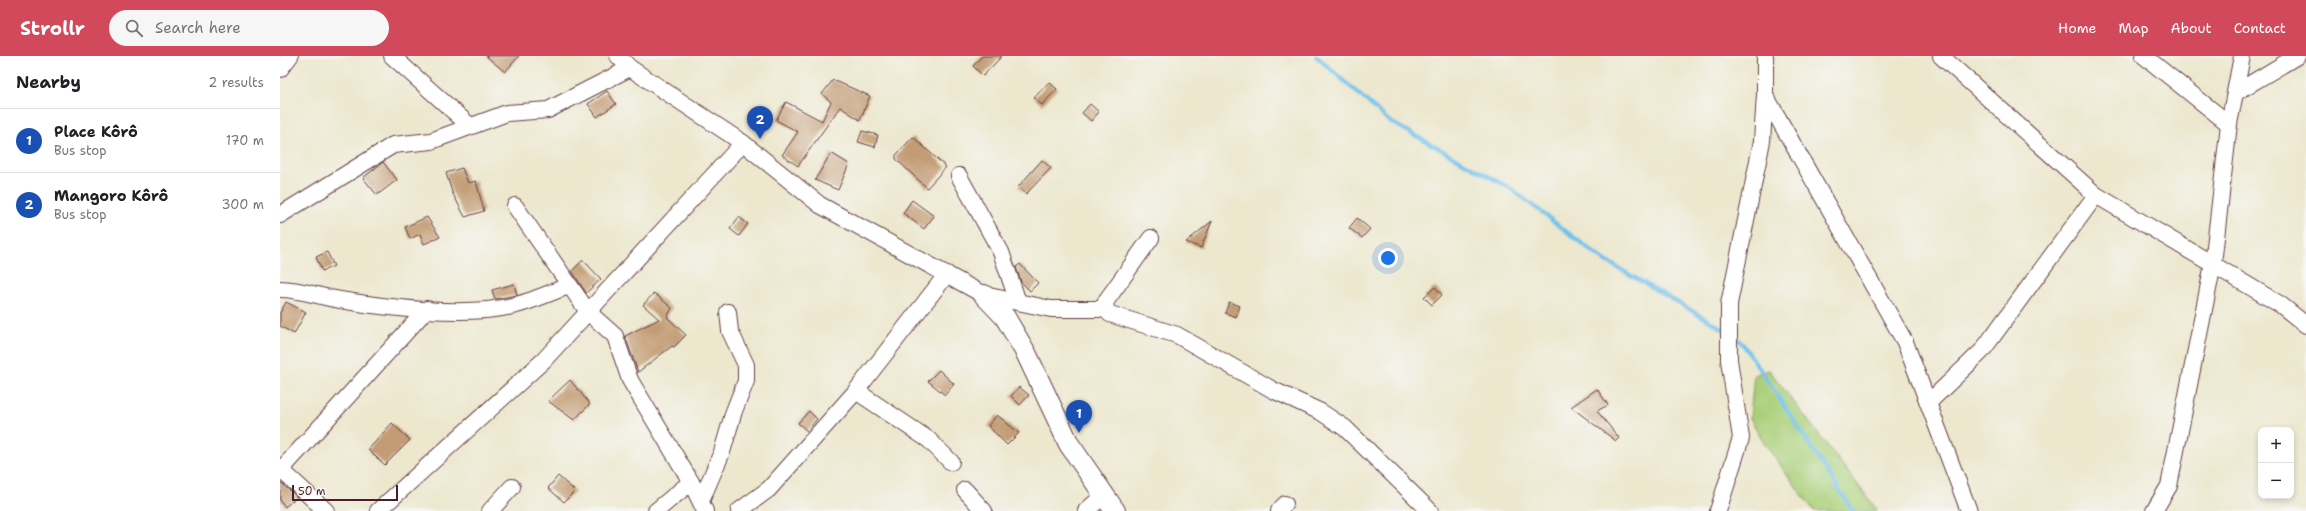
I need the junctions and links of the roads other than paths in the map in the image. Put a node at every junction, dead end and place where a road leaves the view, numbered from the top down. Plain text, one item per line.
1 (290, 56) edge
2 (392, 56) edge
3 (618, 56) edge
4 (1765, 56) edge
5 (1941, 56) edge
6 (2144, 56) edge
7 (2242, 56) edge
8 (2297, 56) edge
9 (630, 68) junction
10 (280, 69) edge
11 (2235, 94) junction
12 (1765, 95) junction
13 (2229, 124) junction
14 (470, 126) junction
15 (743, 144) junction
16 (958, 176) dead end
17 (2096, 195) junction
18 (515, 206) dead end
19 (280, 215) edge
20 (1151, 238) dead end
21 (2213, 264) junction
22 (947, 274) junction
23 (569, 286) junction
24 (280, 289) edge
25 (984, 295) junction
26 (1018, 302) junction
27 (427, 309) junction
28 (1105, 310) junction
29 (588, 312) junction
30 (728, 312) dead end
31 (2306, 325) edge
32 (856, 391) junction
33 (1928, 403) junction
34 (951, 462) dead end
35 (280, 469) edge
36 (691, 482) junction
37 (512, 487) dead end
38 (965, 490) dead end
39 (1104, 495) junction
40 (703, 506) edge
41 (326, 511) edge
42 (378, 511) edge
43 (490, 511) edge
44 (656, 511) edge
45 (739, 511) edge
46 (984, 511) edge
47 (1086, 511) edge
48 (1115, 511) edge
49 (1430, 511) edge
50 (1718, 511) edge
51 (1969, 511) edge
52 (2154, 511) edge

1 - 10 street
2 - 14 street
3 - 9 street
4 - 12 street
5 - 17 street
6 - 13 street
7 - 11 street
8 - 11 street
9 - 14 street
9 - 15 street
11 - 13 street
12 - 33 street
12 - 50 street
13 - 21 street
14 - 19 street
15 - 22 street
15 - 29 street
16 - 26 street
17 - 21 street
17 - 33 street
18 - 23 street
20 - 28 street
21 - 31 street
21 - 52 street
22 - 25 street
22 - 32 street
23 - 27 street
23 - 29 street
24 - 27 street
25 - 26 street
25 - 39 street
26 - 28 street
27 - 35 street
28 - 49 street
29 - 36 street
29 - 42 street
30 - 40 street
32 - 34 street
32 - 45 street
33 - 51 street
35 - 41 street
36 - 40 street
36 - 44 street
37 - 43 street
38 - 46 street
39 - 47 street
39 - 48 street

